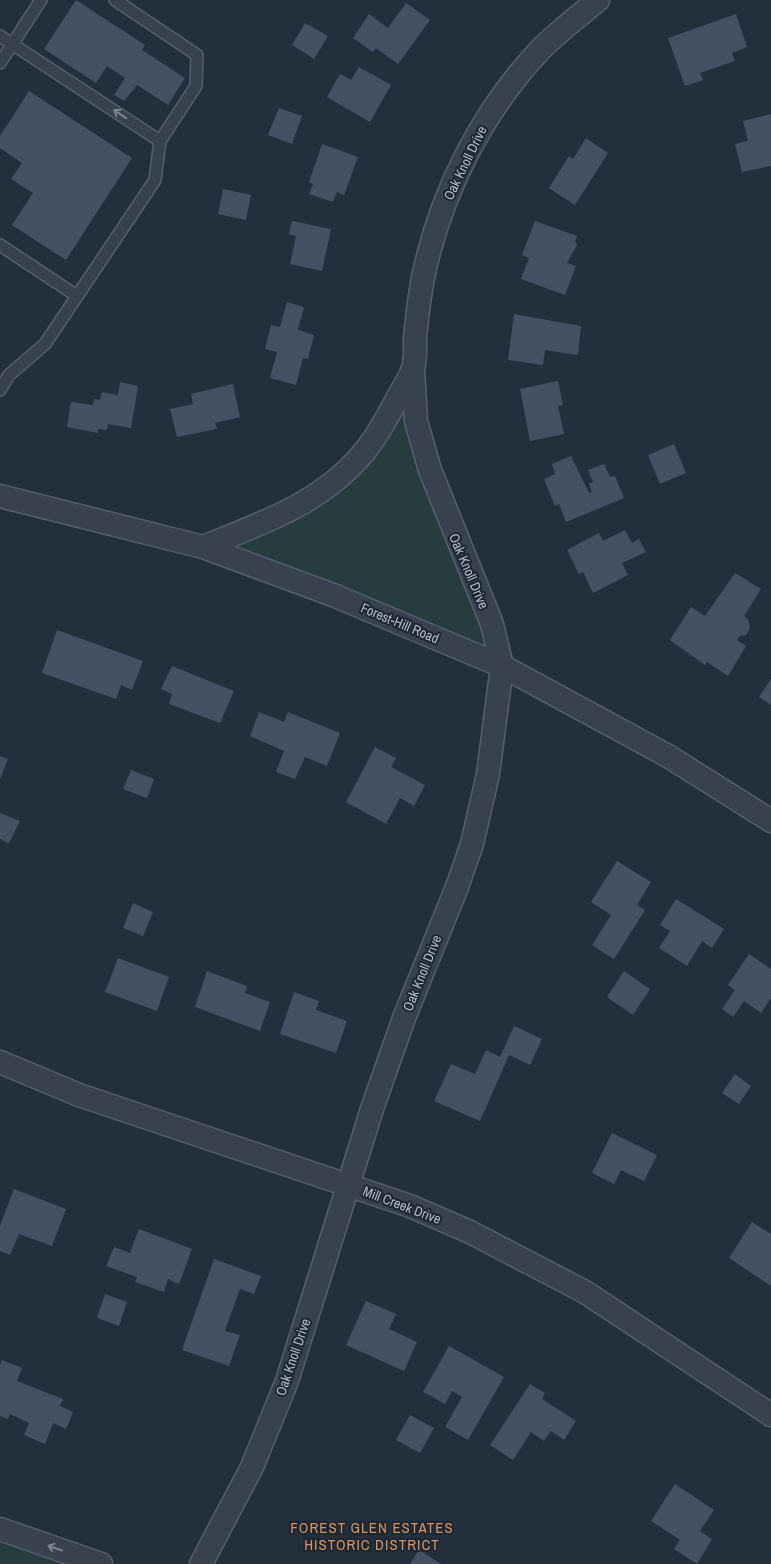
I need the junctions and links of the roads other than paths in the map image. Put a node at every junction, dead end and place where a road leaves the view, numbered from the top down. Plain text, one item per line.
1 (41, 0) edge
2 (115, 0) edge
3 (598, 0) edge
4 (0, 36) edge
5 (12, 44) junction
6 (0, 63) edge
7 (160, 141) junction
8 (0, 245) edge
9 (77, 296) junction
10 (413, 368) junction
11 (0, 390) edge
12 (0, 496) edge
13 (203, 547) junction
14 (502, 666) junction
15 (771, 821) edge
16 (0, 1062) edge
17 (348, 1185) junction
18 (771, 1415) edge
19 (0, 1529) edge
20 (101, 1564) edge
21 (202, 1564) edge

1 - 5 lane
2 - 7 lane
3 - 10 street, Oak Knoll Drive
4 - 5 lane
5 - 6 lane
7 -> 5 lane
7 - 9 lane
8 - 9 lane
9 - 11 lane
10 - 13 street, Oak Knoll Drive
10 - 14 street, Oak Knoll Drive
12 - 13 street, Forest-Hill Road
13 - 14 street, Forest-Hill Road
14 - 15 street, Forest-Hill Road
14 - 17 street, Oak Knoll Drive
16 - 17 street, Mill Creek Drive
17 - 18 street, Mill Creek Drive
17 - 21 street, Oak Knoll Drive
20 -> 19 street

